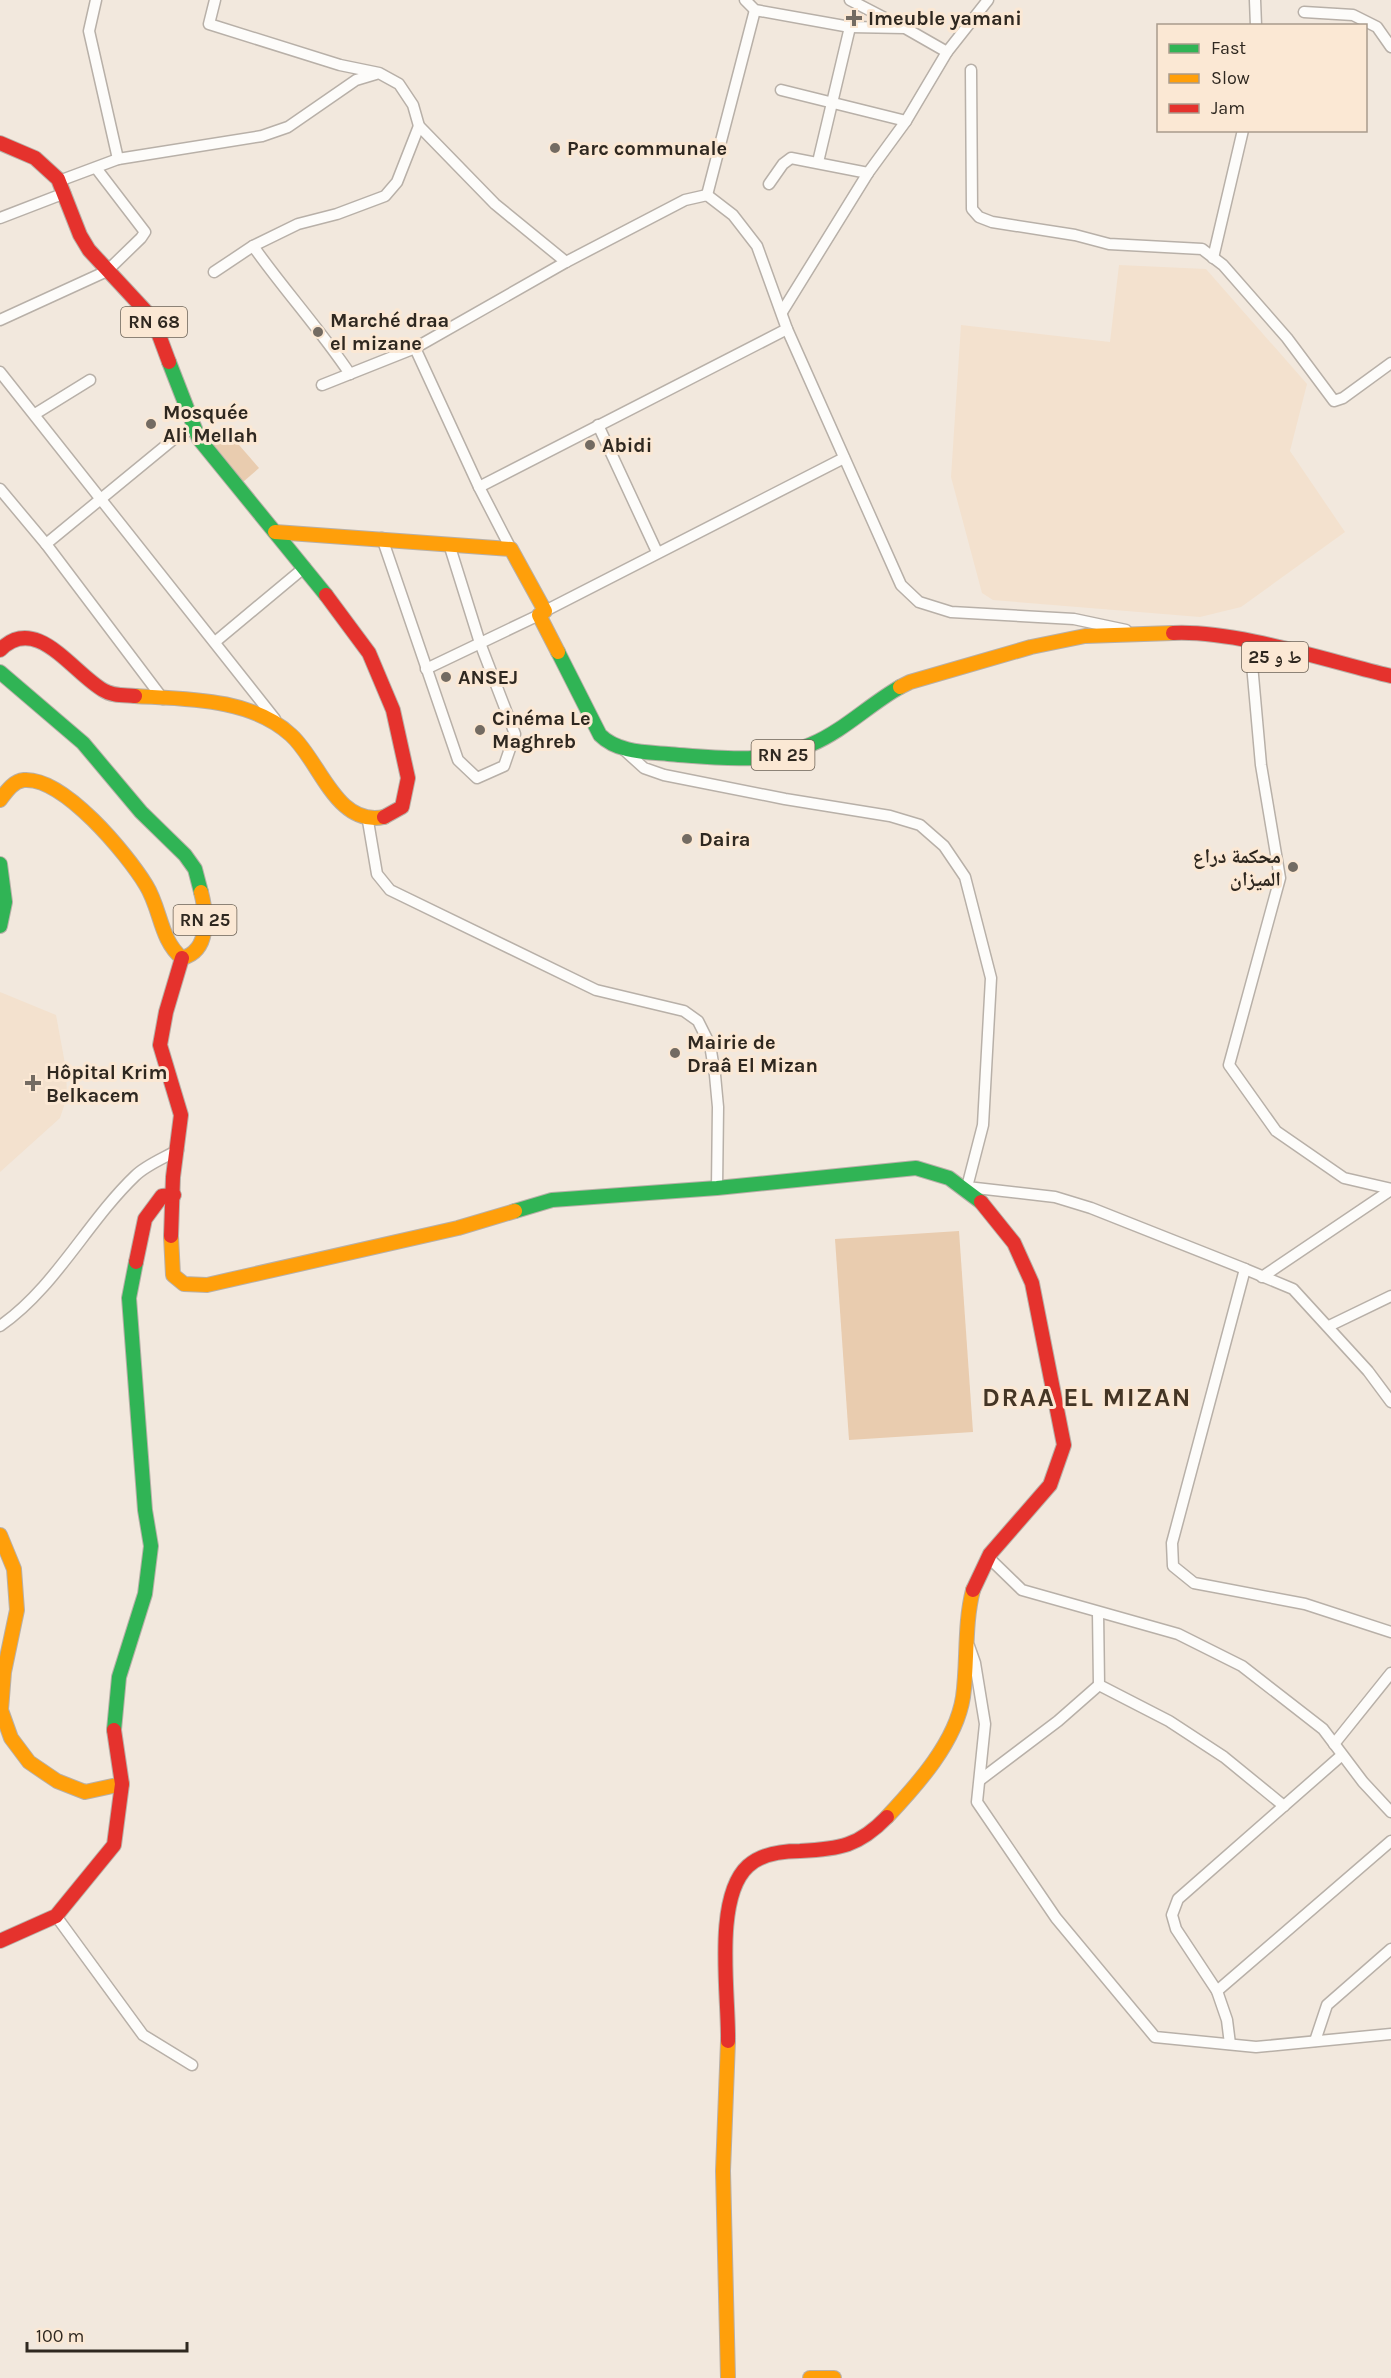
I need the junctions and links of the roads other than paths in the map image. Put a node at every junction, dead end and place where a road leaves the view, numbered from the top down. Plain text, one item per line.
1 (96, 0) edge
2 (215, 0) edge
3 (745, 0) edge
4 (850, 0) edge
5 (988, 0) edge
6 (1255, 0) edge
7 (755, 9) junction
8 (1304, 12) dead end
9 (1256, 24) edge
10 (850, 27) junction
11 (905, 28) junction
12 (1391, 47) edge
13 (947, 52) junction
14 (971, 70) dead end
15 (379, 73) junction
16 (780, 90) dead end
17 (831, 103) junction
18 (906, 121) junction
19 (419, 126) junction
20 (1243, 132) edge
21 (0, 142) edge
22 (118, 159) junction
23 (818, 162) junction
24 (96, 168) junction
25 (868, 173) junction
26 (769, 184) dead end
27 (62, 187) junction
28 (707, 195) junction
29 (0, 218) edge
30 (253, 246) junction
31 (1213, 258) junction
32 (566, 262) junction
33 (107, 271) junction
34 (214, 272) dead end
35 (782, 312) junction
36 (0, 320) edge
37 (787, 329) junction
38 (415, 348) junction
39 (1391, 363) edge
40 (0, 372) edge
41 (350, 374) junction
42 (90, 380) dead end
43 (322, 385) dead end
44 (35, 414) junction
45 (598, 425) junction
46 (193, 428) junction
47 (844, 458) junction
48 (479, 487) junction
49 (0, 489) edge
50 (103, 500) junction
51 (275, 532) junction
52 (382, 538) junction
53 (46, 544) junction
54 (449, 544) junction
55 (511, 549) junction
56 (657, 552) junction
57 (305, 567) junction
58 (542, 613) junction
59 (1141, 633) junction
60 (215, 642) junction
61 (480, 643) junction
62 (1251, 647) junction
63 (0, 650) edge
64 (426, 669) junction
65 (0, 672) edge
66 (1391, 676) edge
67 (1391, 688) edge
68 (163, 699) junction
69 (278, 724) junction
70 (623, 749) junction
71 (0, 800) edge
72 (368, 821) junction
73 (0, 864) edge
74 (0, 926) edge
75 (182, 958) junction
76 (178, 1150) junction
77 (967, 1187) junction
78 (717, 1188) junction
79 (1391, 1190) edge
80 (174, 1195) junction
81 (1245, 1269) junction
82 (1262, 1276) junction
83 (1391, 1296) edge
84 (0, 1326) edge
85 (1329, 1326) junction
86 (1391, 1402) edge
87 (0, 1535) edge
88 (988, 1557) junction
89 (1098, 1612) junction
90 (1391, 1632) edge
91 (967, 1641) junction
92 (1391, 1673) edge
93 (1099, 1685) junction
94 (1334, 1744) junction
95 (1342, 1755) junction
96 (980, 1780) junction
97 (122, 1784) junction
98 (1389, 1804) edge
99 (1284, 1806) junction
100 (1391, 1841) edge
101 (56, 1916) junction
102 (0, 1941) edge
103 (1391, 1949) edge
104 (1217, 1991) junction
105 (1391, 2034) edge
106 (1315, 2041) junction
107 (1230, 2044) junction
108 (192, 2065) dead end
109 (728, 2378) edge
110 (810, 2378) edge
111 (834, 2378) edge

1 - 22 street
2 - 15 street
3 - 7 street
4 - 11 street
5 - 13 street
6 - 9 street
7 - 10 street
7 - 28 street
8 - 12 street
10 - 11 street
10 - 17 street
11 - 13 street
13 - 18 street
14 - 31 street
15 - 19 street
15 - 22 street
16 - 17 street
17 - 18 street
17 - 23 street
18 - 25 street
19 - 30 street
19 - 32 street
20 - 31 street
21 - 27 main road, RN 68
22 - 24 street
23 - 25 street
23 - 26 street
24 - 27 street
24 - 33 street
25 - 35 street
27 - 29 street
27 - 33 main road, RN 68
28 - 32 street
28 - 35 street
30 - 34 street
30 - 41 street
31 - 39 street
32 - 38 street
33 - 36 street
33 - 46 main road, RN 68
35 - 37 street
37 - 45 street
37 - 47 street
38 - 41 street
38 - 48 street
40 - 44 street
41 - 43 street
42 - 44 street
44 - 50 street
45 - 48 street
45 - 56 street
46 - 50 street
46 - 51 main road, RN 68
47 - 56 street
47 - 59 street
48 - 55 street
49 - 53 street
50 - 53 street
50 - 60 street
51 - 52 main road
51 - 57 main road
52 - 54 main road
52 - 64 street
53 - 68 street
54 - 55 main road
54 - 61 street
55 - 58 main road, RN 25
56 - 58 street
57 - 60 street
57 - 72 main road
58 - 61 street
58 - 70 main road, RN 25
59 - 62 main road, RN 25
59 - 70 main road, RN 25
60 - 69 street
61 - 64 street
61 - 64 street
62 - 66 main road, RN 25
62 - 67 main road, ط و 25
62 - 79 street
63 - 68 main road
65 - 75 main road, RN 25
68 - 69 main road
69 - 72 main road
70 - 77 street
71 - 75 main road, RN 25
72 - 78 street
73 - 74 main road
75 - 76 main road
76 - 80 main road
76 - 84 street
77 - 78 main road
77 - 81 street
77 - 88 main road
78 - 80 main road
79 - 82 street
80 - 97 main road
81 - 82 street
81 - 90 street
82 - 85 street
83 - 85 street
85 - 86 street
87 - 97 main road
88 - 89 street
88 - 91 main road
89 - 93 street
89 - 94 street
91 - 96 street
91 - 109 main road
92 - 94 street
93 - 96 street
93 - 99 street
94 - 95 street
95 - 98 street
95 - 99 street
96 - 107 street
97 - 101 main road
99 - 104 street
100 - 104 street
101 - 102 main road
101 - 108 street
103 - 106 street
104 - 107 street
105 - 106 street
106 - 107 street
110 - 111 main road

